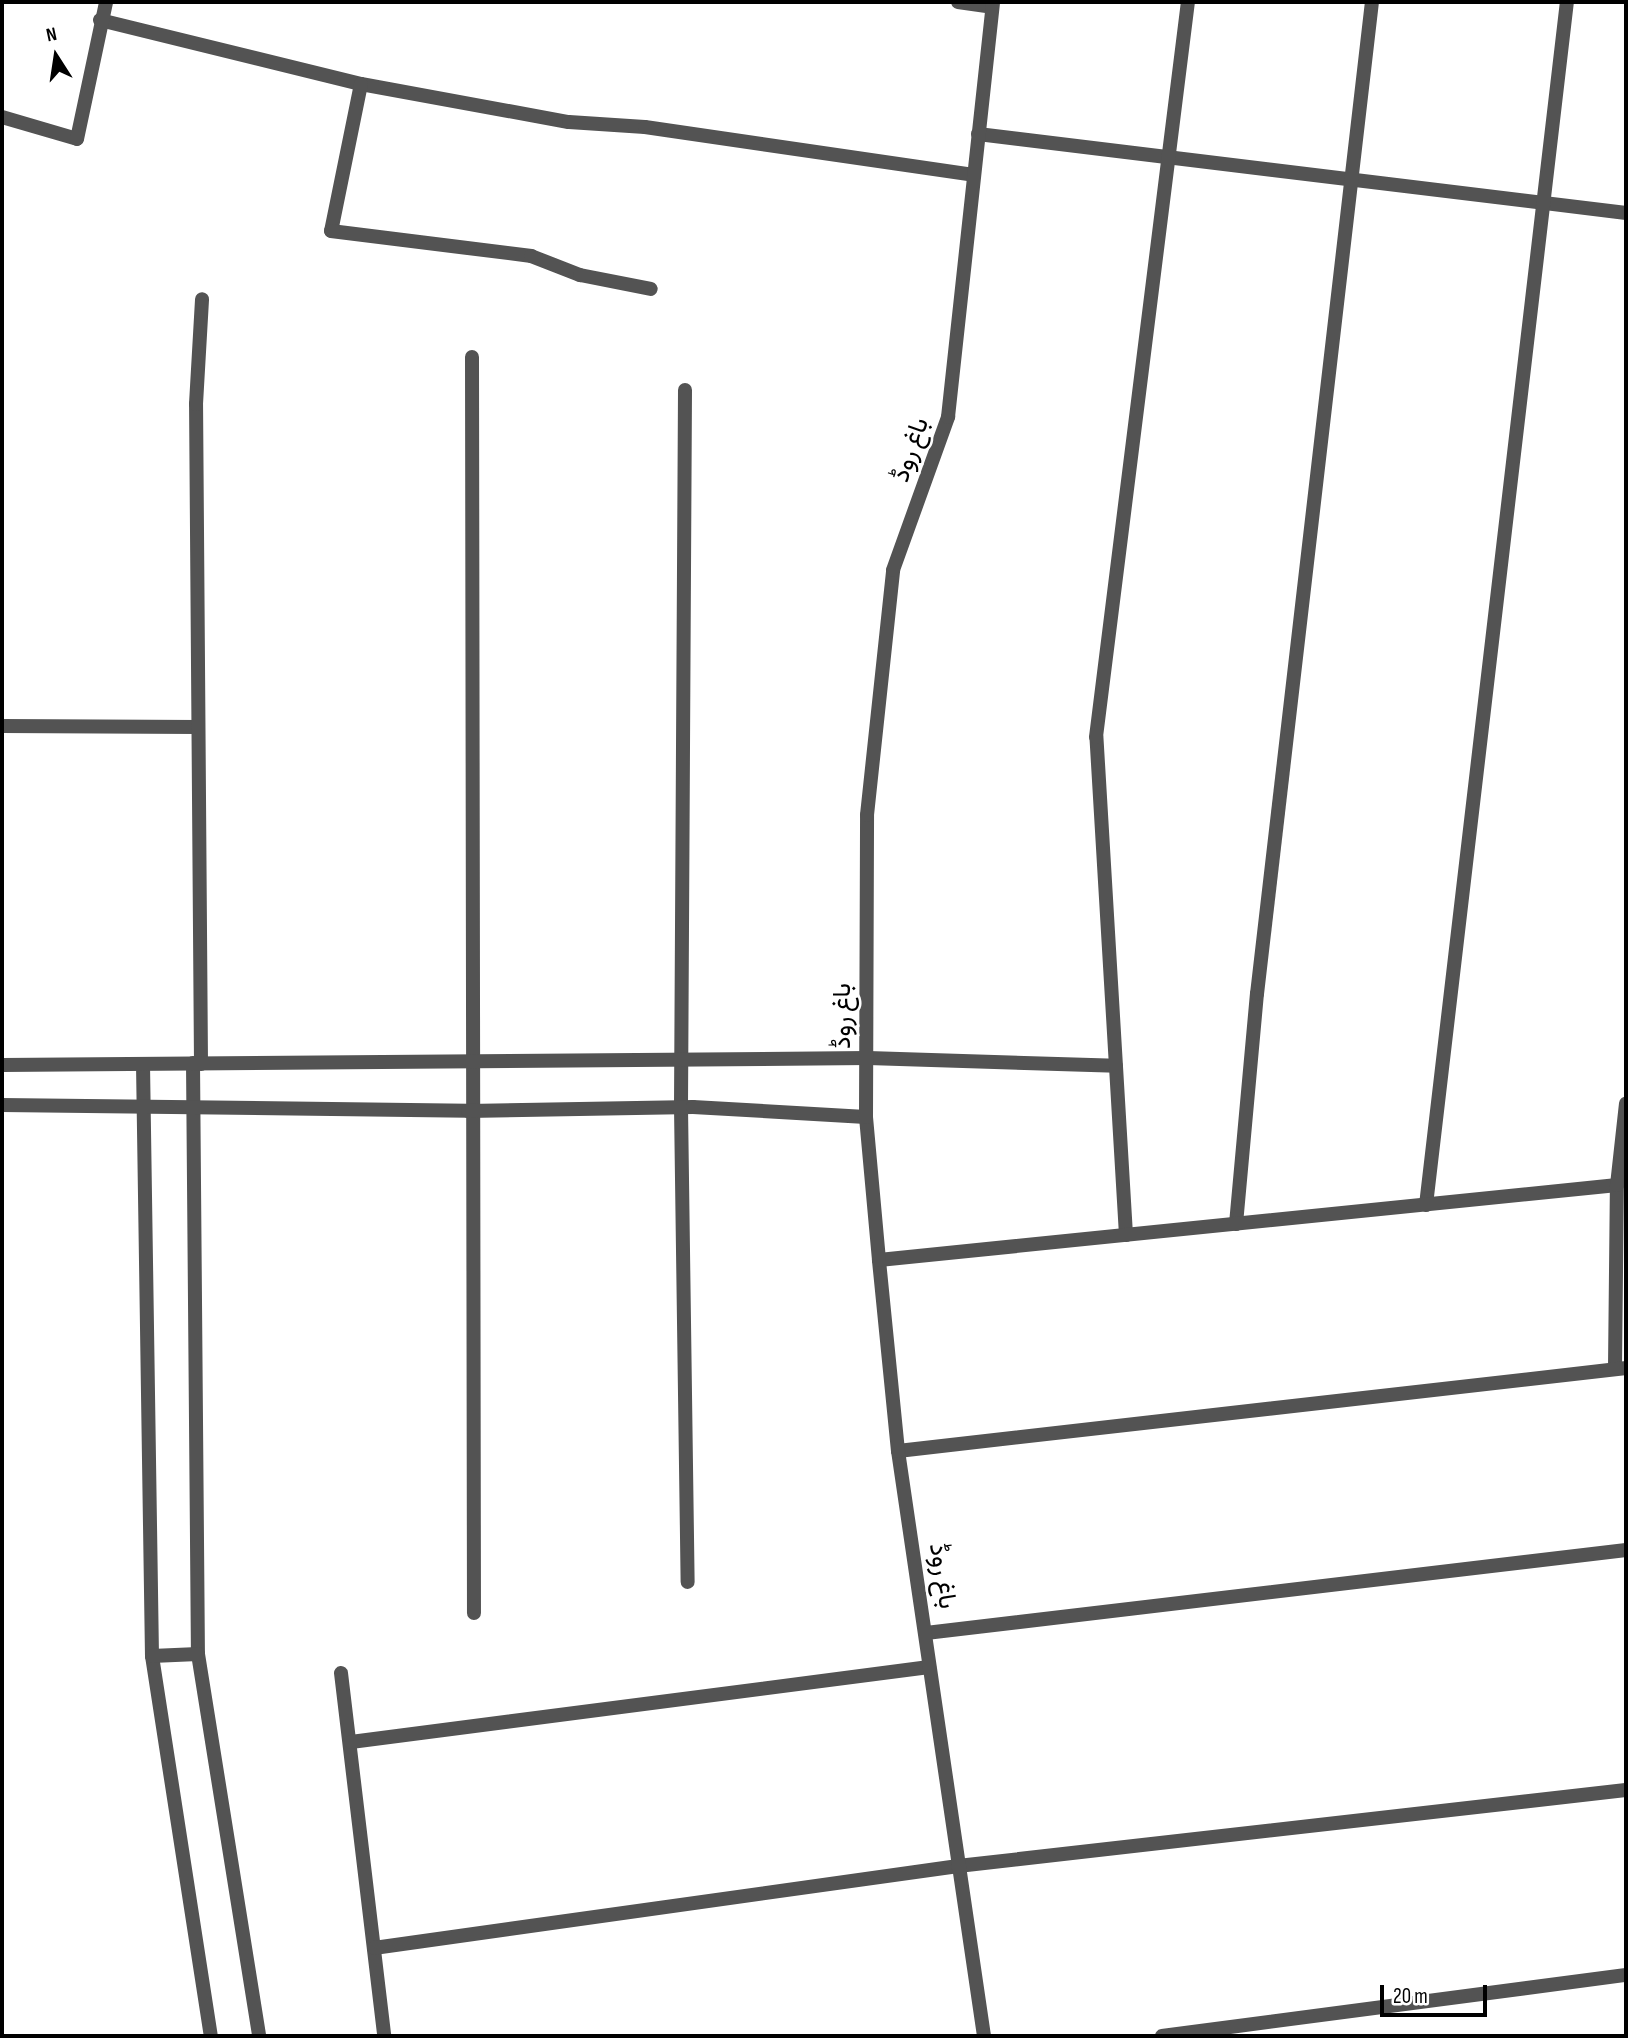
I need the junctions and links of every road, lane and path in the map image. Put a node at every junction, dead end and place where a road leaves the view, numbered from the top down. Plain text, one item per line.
1 (106, 2) edge
2 (958, 2) edge
3 (1188, 2) edge
4 (1372, 2) edge
5 (1567, 2) edge
6 (993, 4) edge
7 (100, 20) junction
8 (361, 84) junction
9 (2, 117) edge
10 (978, 134) junction
11 (1170, 159) junction
12 (974, 175) junction
13 (1352, 180) junction
14 (1545, 204) junction
15 (1626, 213) edge
16 (651, 289) dead end
17 (202, 299) dead end
18 (472, 357) dead end
19 (685, 390) dead end
20 (2, 726) edge
21 (198, 727) junction
22 (868, 1058) junction
23 (686, 1060) junction
24 (474, 1061) junction
25 (143, 1064) junction
26 (197, 1064) junction
27 (2, 1065) edge
28 (1116, 1066) junction
29 (144, 1103) junction
30 (1626, 1103) edge
31 (194, 1104) junction
32 (2, 1105) edge
33 (681, 1107) junction
34 (475, 1111) junction
35 (866, 1116) junction
36 (1617, 1185) junction
37 (1426, 1205) junction
38 (1236, 1224) junction
39 (1126, 1235) junction
40 (879, 1261) junction
41 (1620, 1368) edge
42 (898, 1451) junction
43 (1626, 1550) edge
44 (688, 1582) dead end
45 (474, 1613) dead end
46 (926, 1633) junction
47 (198, 1654) junction
48 (152, 1656) junction
49 (929, 1667) junction
50 (341, 1674) dead end
51 (351, 1742) junction
52 (1626, 1790) edge
53 (958, 1867) junction
54 (374, 1948) junction
55 (1626, 1975) edge
56 (211, 2036) edge
57 (259, 2036) edge
58 (384, 2036) edge
59 (984, 2036) edge
60 (1162, 2036) edge

1 - 7 street
2 - 6 street
3 - 11 street
4 - 13 street
5 - 14 street
6 - 10 street, باغ روڈ
7 - 8 street
7 - 9 street
8 - 12 street
8 - 16 street
10 - 11 street
10 - 12 street, باغ روڈ
11 - 13 street
11 - 28 street
12 - 22 street, باغ روڈ
13 - 14 street
13 - 38 street
14 - 15 street
14 - 37 street
17 - 21 street
18 - 24 street
19 - 23 street
20 - 21 street
21 - 26 street
22 - 23 street
22 - 28 street
22 - 35 street, باغ روڈ
23 - 24 street
23 - 33 street
24 - 26 street
24 - 34 street
25 - 26 street
25 - 27 street
25 - 29 street
26 - 31 street
28 - 39 street
29 - 31 street
29 - 32 street
29 - 48 street
30 - 36 street
31 - 34 street
31 - 47 street
33 - 34 street
33 - 35 street
33 - 44 street
34 - 45 street
35 - 40 street, باغ روڈ
36 - 37 street
36 - 41 street
37 - 38 street
38 - 39 street
39 - 40 street
40 - 42 street, باغ روڈ
41 - 42 street
42 - 46 street, باغ روڈ
43 - 46 street
46 - 49 street, باغ روڈ
47 - 48 street
47 - 57 street
48 - 56 street
49 - 51 street
49 - 53 street, باغ روڈ
50 - 51 street
51 - 54 street
52 - 53 street
53 - 54 street
53 - 59 street, باغ روڈ
54 - 58 street
55 - 60 street

